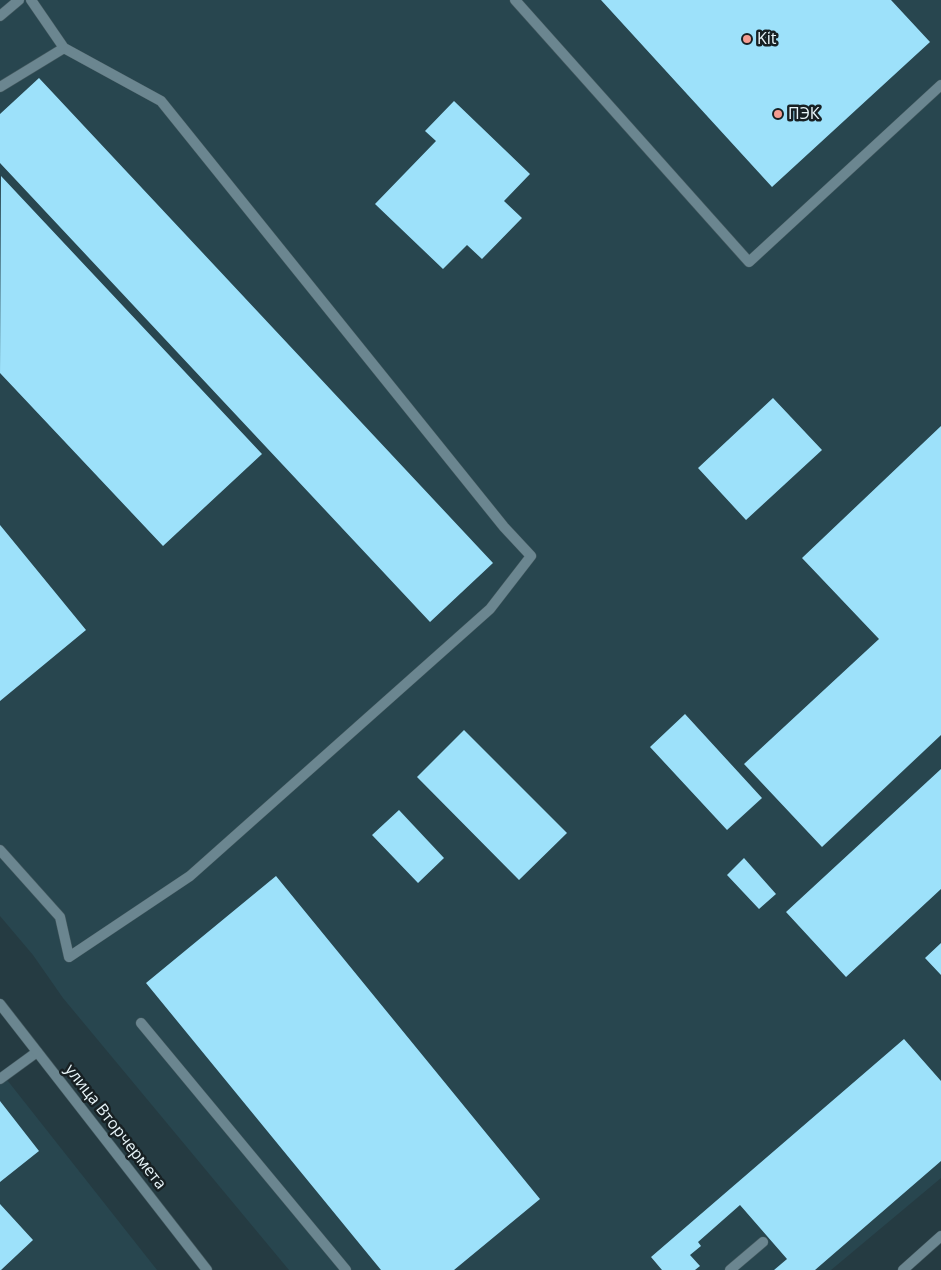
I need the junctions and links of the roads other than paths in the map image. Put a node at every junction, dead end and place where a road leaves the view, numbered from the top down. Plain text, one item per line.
1 (19, 0) edge
2 (31, 0) edge
3 (515, 0) edge
4 (0, 16) edge
5 (64, 48) junction
6 (941, 85) edge
7 (0, 88) edge
8 (0, 850) edge
9 (0, 1004) edge
10 (141, 1023) dead end
11 (37, 1052) junction
12 (0, 1079) edge
13 (941, 1236) edge
14 (764, 1242) dead end
15 (206, 1270) edge
16 (346, 1270) edge
17 (730, 1270) edge
18 (903, 1270) edge

1 - 4 street
2 - 5 street
3 - 6 street
5 - 7 street
5 - 8 street
9 - 11 street, улица Вторчермета
10 - 16 street
11 - 12 street
11 - 15 street, улица Вторчермета
13 - 18 street
14 - 17 street

